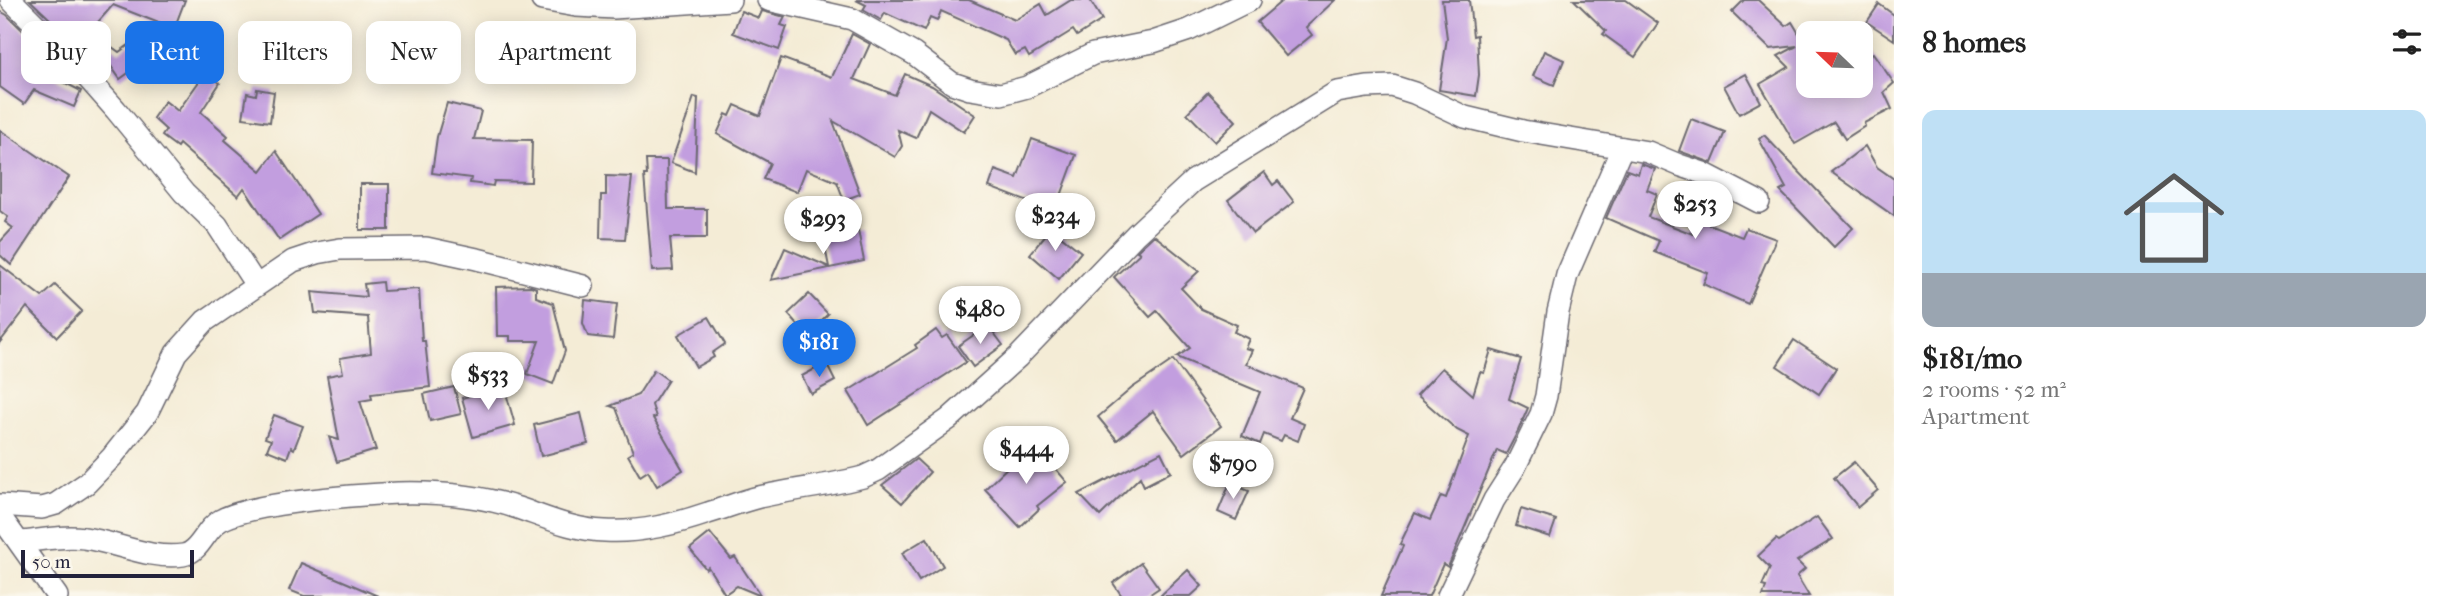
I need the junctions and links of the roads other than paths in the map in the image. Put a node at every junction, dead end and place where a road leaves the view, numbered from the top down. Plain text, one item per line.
1 (11, 0) edge
2 (542, 0) edge
3 (730, 0) edge
4 (768, 0) edge
5 (1250, 0) edge
6 (1212, 8) edge
7 (1622, 148) junction
8 (1759, 202) dead end
9 (256, 285) junction
10 (583, 286) dead end
11 (0, 505) edge
12 (0, 516) edge
13 (21, 542) junction
14 (57, 596) edge
15 (1448, 596) edge

1 - 9 street
2 - 3 street
4 - 6 street
5 - 6 street
7 - 8 street
7 - 13 street
7 - 15 street
9 - 10 street
9 - 11 street
12 - 13 street
13 - 14 street

